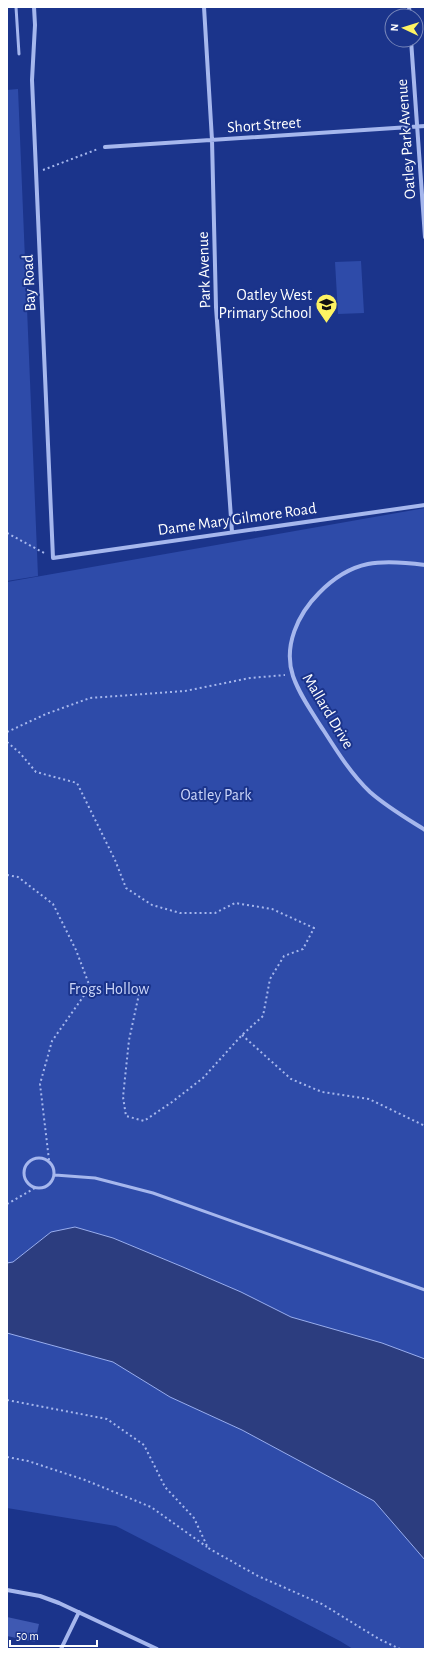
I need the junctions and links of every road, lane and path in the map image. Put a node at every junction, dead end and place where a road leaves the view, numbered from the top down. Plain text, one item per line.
1 (16, 7) edge
2 (34, 7) edge
3 (204, 7) edge
4 (412, 48) edge
5 (19, 54) dead end
6 (425, 126) edge
7 (418, 127) junction
8 (212, 140) junction
9 (105, 147) joint
10 (36, 173) junction
11 (425, 237) edge
12 (425, 505) edge
13 (232, 532) junction
14 (7, 533) edge
15 (52, 558) junction
16 (425, 565) edge
17 (293, 675) junction
18 (7, 732) edge
19 (7, 742) edge
20 (425, 830) edge
21 (7, 875) edge
22 (90, 987) junction
23 (242, 1035) junction
24 (425, 1126) edge
25 (49, 1160) junction
26 (55, 1175) junction
27 (36, 1188) junction
28 (7, 1204) edge
29 (425, 1290) edge
30 (7, 1400) edge
31 (7, 1457) edge
32 (208, 1548) junction
33 (7, 1590) edge
34 (79, 1612) junction
35 (62, 1649) edge
36 (157, 1649) edge
37 (400, 1649) edge

1 - 5 lane
2 - 10 street, Bay Road
3 - 8 street, Park Avenue
4 - 7 street, Oatley Park Avenue
6 - 7 street, Short Street
7 - 8 street, Short Street
7 - 11 street, Oatley Park Avenue
8 - 9 street, Short Street
8 - 13 street, Park Avenue
9 - 10 path
10 - 15 street, Bay Road
12 - 13 street, Dame Mary Gilmore Road
13 - 15 street, Dame Mary Gilmore Road
14 - 15 path
16 - 17 street, Mallard Drive
17 - 18 path
17 - 20 street, Mallard Drive
19 - 23 path
21 - 22 path
22 - 23 path
22 - 25 path
23 - 24 path
25 - 26 lane
25 - 27 lane
26 - 27 lane
26 - 29 lane
27 - 28 path
30 - 32 path
31 - 32 path
32 - 37 path
33 - 34 street
34 - 35 street
34 - 36 street

